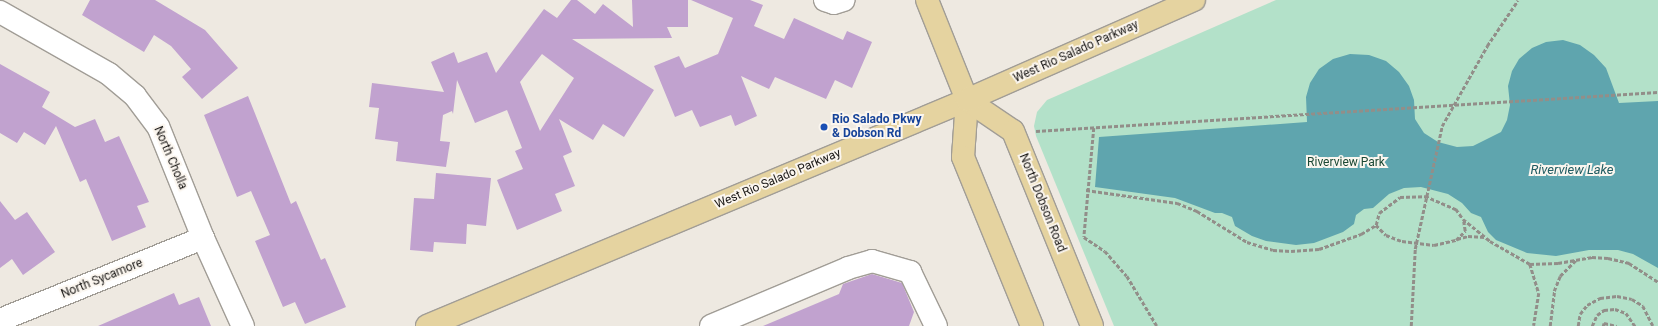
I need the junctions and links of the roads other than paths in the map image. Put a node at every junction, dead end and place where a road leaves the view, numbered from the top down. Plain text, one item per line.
1 (826, 0) edge
2 (844, 0) edge
3 (927, 0) edge
4 (1194, 0) edge
5 (0, 12) edge
6 (967, 100) junction
7 (203, 238) junction
8 (0, 320) edge
9 (242, 326) edge
10 (427, 326) edge
11 (711, 326) edge
12 (936, 326) edge
13 (1032, 326) edge
14 (1092, 326) edge

1 - 2 street
3 - 6 main road
4 - 6 main road, West Rio Salado Parkway
5 - 7 street, North Cholla
6 - 10 main road, West Rio Salado Parkway
6 - 13 main road
6 - 14 main road, North Dobson Road
7 - 8 street, North Sycamore
7 - 9 street, North Cholla
11 - 12 street

